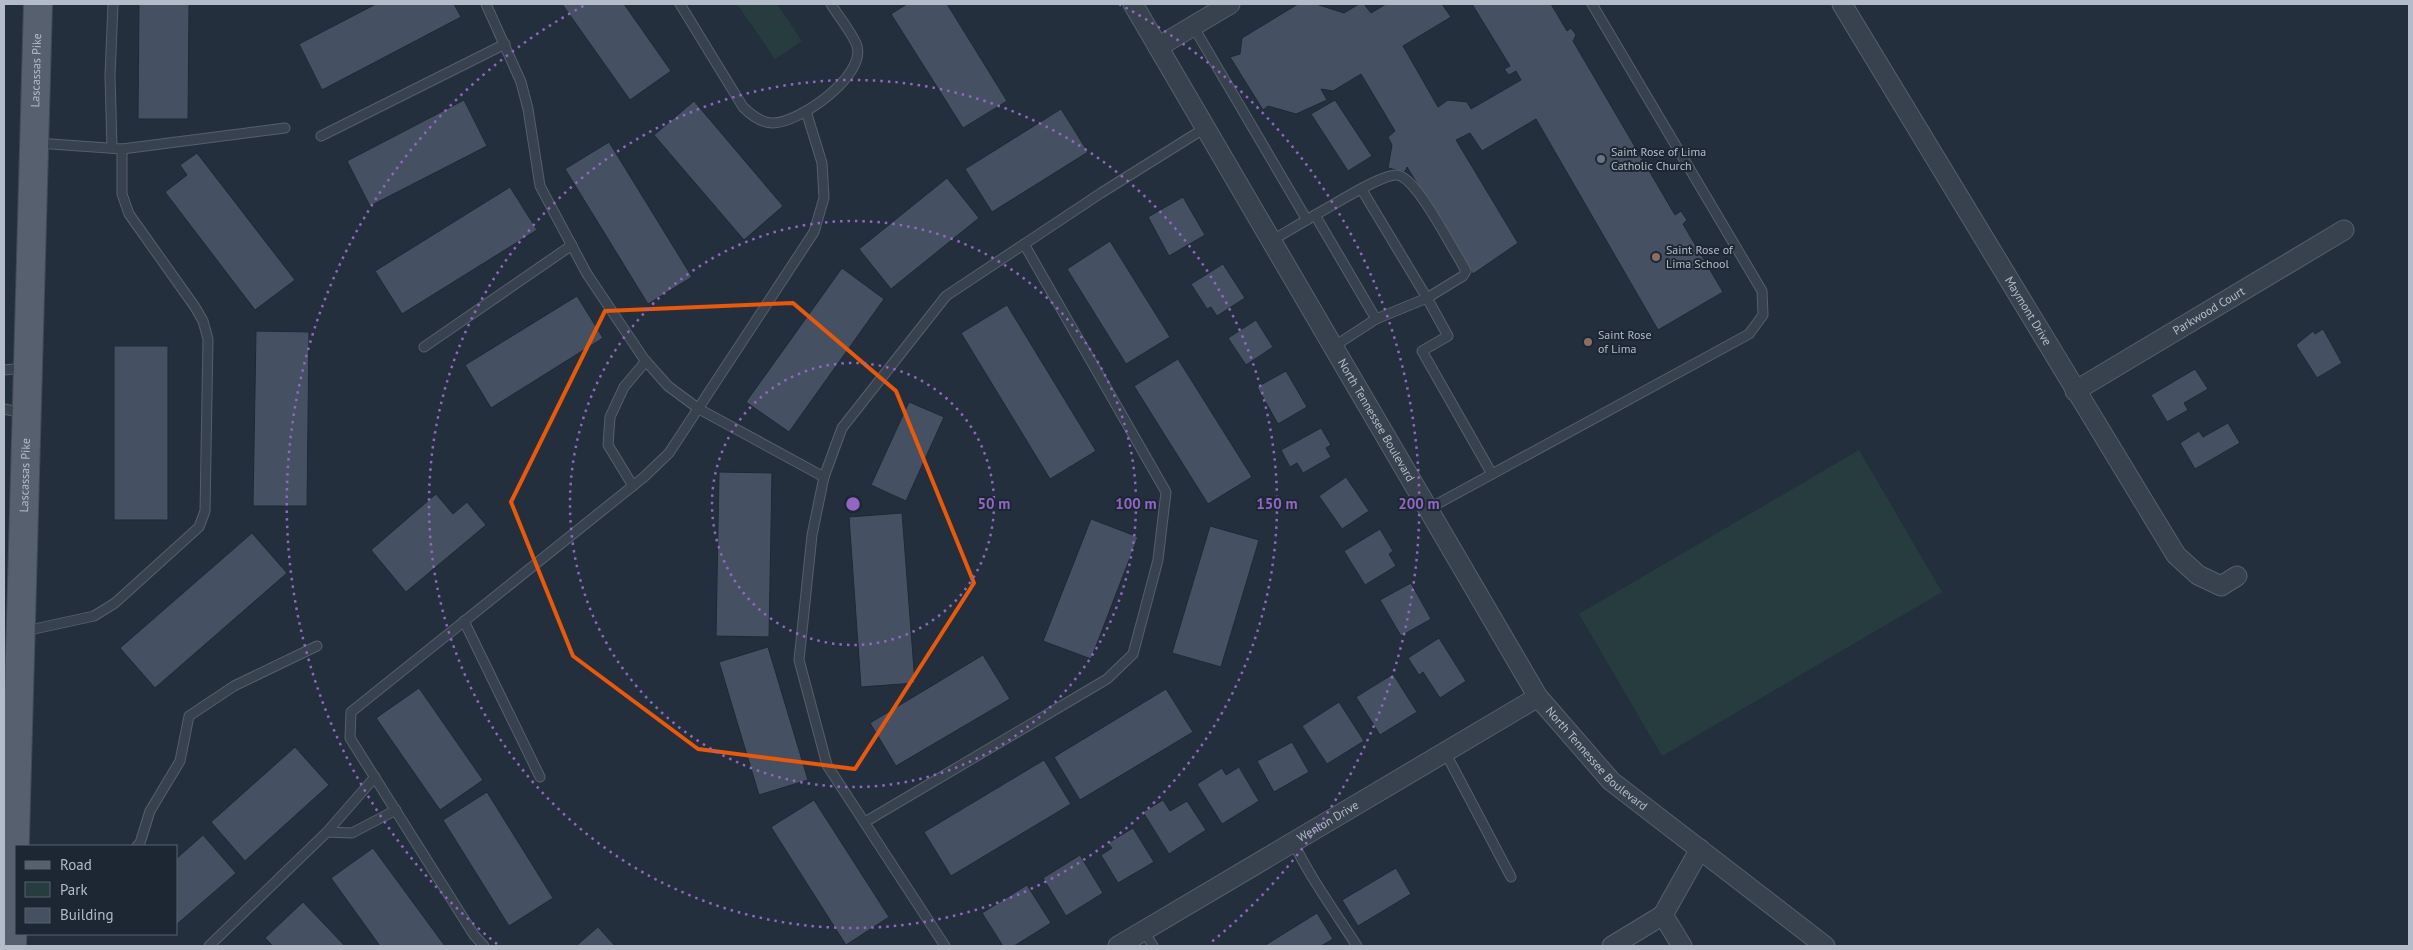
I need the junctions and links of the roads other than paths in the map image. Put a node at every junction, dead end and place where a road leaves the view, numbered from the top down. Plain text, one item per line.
1 (38, 4) edge
2 (113, 4) edge
3 (486, 4) edge
4 (680, 4) edge
5 (831, 4) edge
6 (1132, 4) edge
7 (1230, 4) edge
8 (1592, 4) edge
9 (1842, 4) edge
10 (1193, 26) junction
11 (505, 44) junction
12 (1158, 47) junction
13 (806, 111) junction
14 (285, 128) dead end
15 (1206, 128) junction
16 (321, 136) dead end
17 (34, 143) junction
18 (112, 148) junction
19 (122, 148) junction
20 (1362, 190) junction
21 (1311, 218) junction
22 (2344, 230) dead end
23 (1271, 240) junction
24 (1024, 244) junction
25 (572, 245) junction
26 (1427, 298) junction
27 (1376, 319) junction
28 (424, 347) dead end
29 (1332, 348) junction
30 (646, 361) junction
31 (15, 369) edge
32 (2075, 391) junction
33 (699, 409) junction
34 (15, 412) edge
35 (1492, 474) junction
36 (824, 477) junction
37 (633, 486) junction
38 (1428, 509) junction
39 (2237, 576) dead end
40 (464, 621) junction
41 (20, 632) junction
42 (318, 646) dead end
43 (1538, 697) junction
44 (1445, 752) junction
45 (375, 777) junction
46 (540, 778) dead end
47 (9, 800) edge
48 (396, 810) junction
49 (864, 822) junction
50 (327, 832) junction
51 (1293, 842) junction
52 (138, 845) edge
53 (1700, 849) junction
54 (1511, 877) dead end
55 (15, 884) edge
56 (1663, 915) junction
57 (1148, 939) edge
58 (12, 946) edge
59 (209, 946) edge
60 (484, 946) edge
61 (945, 946) edge
62 (1118, 946) edge
63 (1357, 946) edge
64 (1612, 946) edge
65 (1682, 946) edge
66 (1825, 946) edge

1 - 17 main road, Lascassas Pike
2 - 18 lane
3 - 11 lane
4 - 13 lane
5 - 13 lane
6 - 12 street, North Tennessee Boulevard
7 - 10 street
8 - 35 lane
9 - 32 street, Maymont Drive
10 - 12 street
10 - 21 lane
11 - 16 lane
11 - 25 lane
12 - 15 street, North Tennessee Boulevard
13 - 33 lane
14 - 19 lane
15 - 23 street, North Tennessee Boulevard
15 - 24 lane
17 - 18 lane
17 - 31 main road, Lascassas Pike
18 - 19 lane
19 - 41 lane
20 - 21 lane
20 - 26 lane
20 - 26 lane
21 - 23 lane
21 - 27 lane
22 - 32 street, Parkwood Court
23 - 29 street, North Tennessee Boulevard
24 - 36 lane
24 - 49 lane
25 - 28 lane
25 - 30 lane
26 - 27 lane
26 - 35 lane
27 - 29 lane
29 - 38 street, North Tennessee Boulevard
30 - 33 lane
30 - 37 lane
31 - 34 main road, Lascassas Pike
32 - 39 street, Maymont Drive
33 - 36 lane
33 - 37 lane
34 - 41 main road, Lascassas Pike
35 - 38 lane
36 - 49 lane
37 - 40 lane
38 - 43 street, North Tennessee Boulevard
40 - 45 lane
40 - 46 lane
41 - 47 main road, Lascassas Pike
42 - 52 lane
43 - 44 street, Wenlon Drive
43 - 53 street, North Tennessee Boulevard
44 - 51 street, Wenlon Drive
44 - 54 lane
45 - 48 lane
45 - 50 lane
47 - 55 main road, Lascassas Pike
48 - 50 lane
48 - 60 lane
49 - 61 lane
50 - 59 lane
51 - 57 street, Wenlon Drive
51 - 63 lane
53 - 56 street
53 - 66 street, North Tennessee Boulevard
55 - 58 main road, Lascassas Pike
56 - 64 street
56 - 65 street
57 - 62 street, Wenlon Drive

